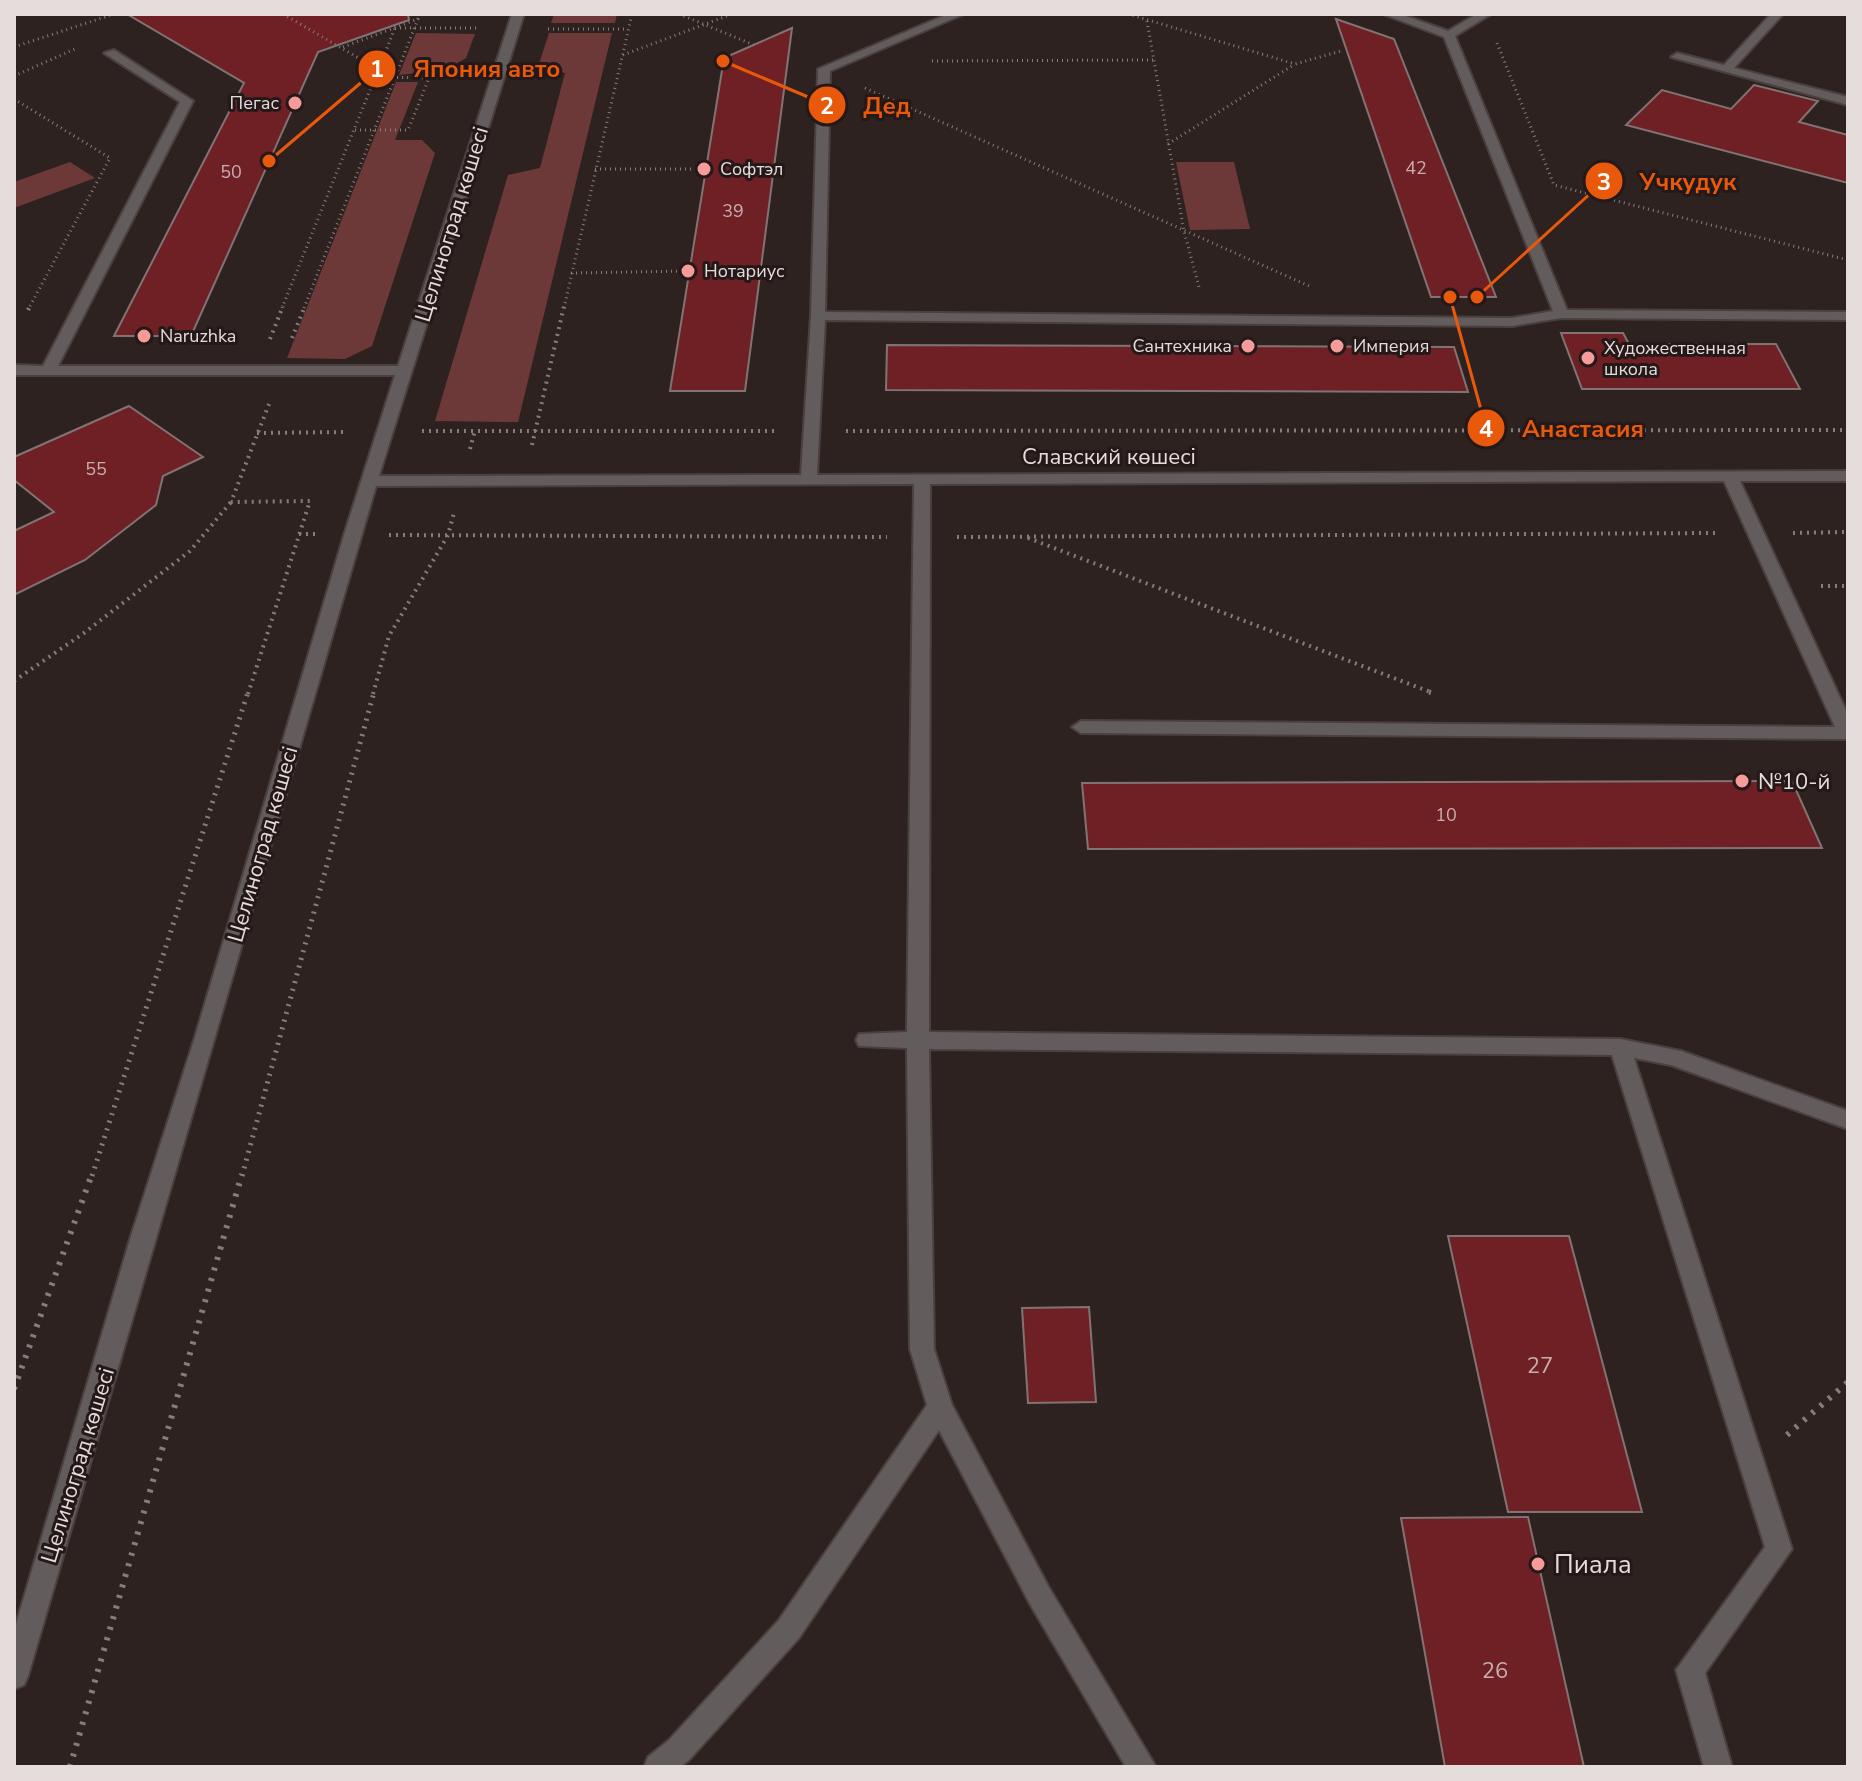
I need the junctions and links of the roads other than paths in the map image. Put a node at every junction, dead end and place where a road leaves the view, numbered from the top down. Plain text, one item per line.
1 (518, 14) edge
2 (958, 14) edge
3 (1389, 14) edge
4 (1485, 14) edge
5 (1777, 14) edge
6 (1449, 35) junction
7 (110, 53) dead end
8 (1677, 57) dead end
9 (1726, 70) junction
10 (1848, 101) edge
11 (1561, 314) junction
12 (818, 316) junction
13 (1848, 316) edge
14 (49, 369) junction
15 (14, 370) edge
16 (405, 371) junction
17 (1730, 476) junction
18 (1848, 476) edge
19 (922, 479) junction
20 (369, 481) junction
21 (809, 481) junction
22 (1081, 727) dead end
23 (1848, 733) edge
24 (867, 1040) dead end
25 (918, 1041) junction
26 (1620, 1047) junction
27 (1848, 1120) edge
28 (940, 1407) junction
29 (14, 1676) edge
30 (658, 1767) edge
31 (1142, 1767) edge
32 (1718, 1767) edge

1 - 16 street, Целиноград көшесі
2 - 12 street
3 - 6 street
4 - 6 street
5 - 9 street
6 - 11 street
7 - 14 street
8 - 9 street
9 - 10 street
11 - 12 street
11 - 13 street
12 - 21 street
14 - 15 street
14 - 16 street
16 - 20 street, Целиноград көшесі
17 - 18 street, Славский көшесі
17 - 19 street, Славский көшесі
17 - 23 street
19 - 21 street, Славский көшесі
19 - 25 street
20 - 21 street, Славский көшесі
20 - 29 street, Целиноград көшесі
22 - 23 street
24 - 25 street
25 - 26 street
25 - 28 street
26 - 27 street
26 - 32 street
28 - 30 street
28 - 31 street

